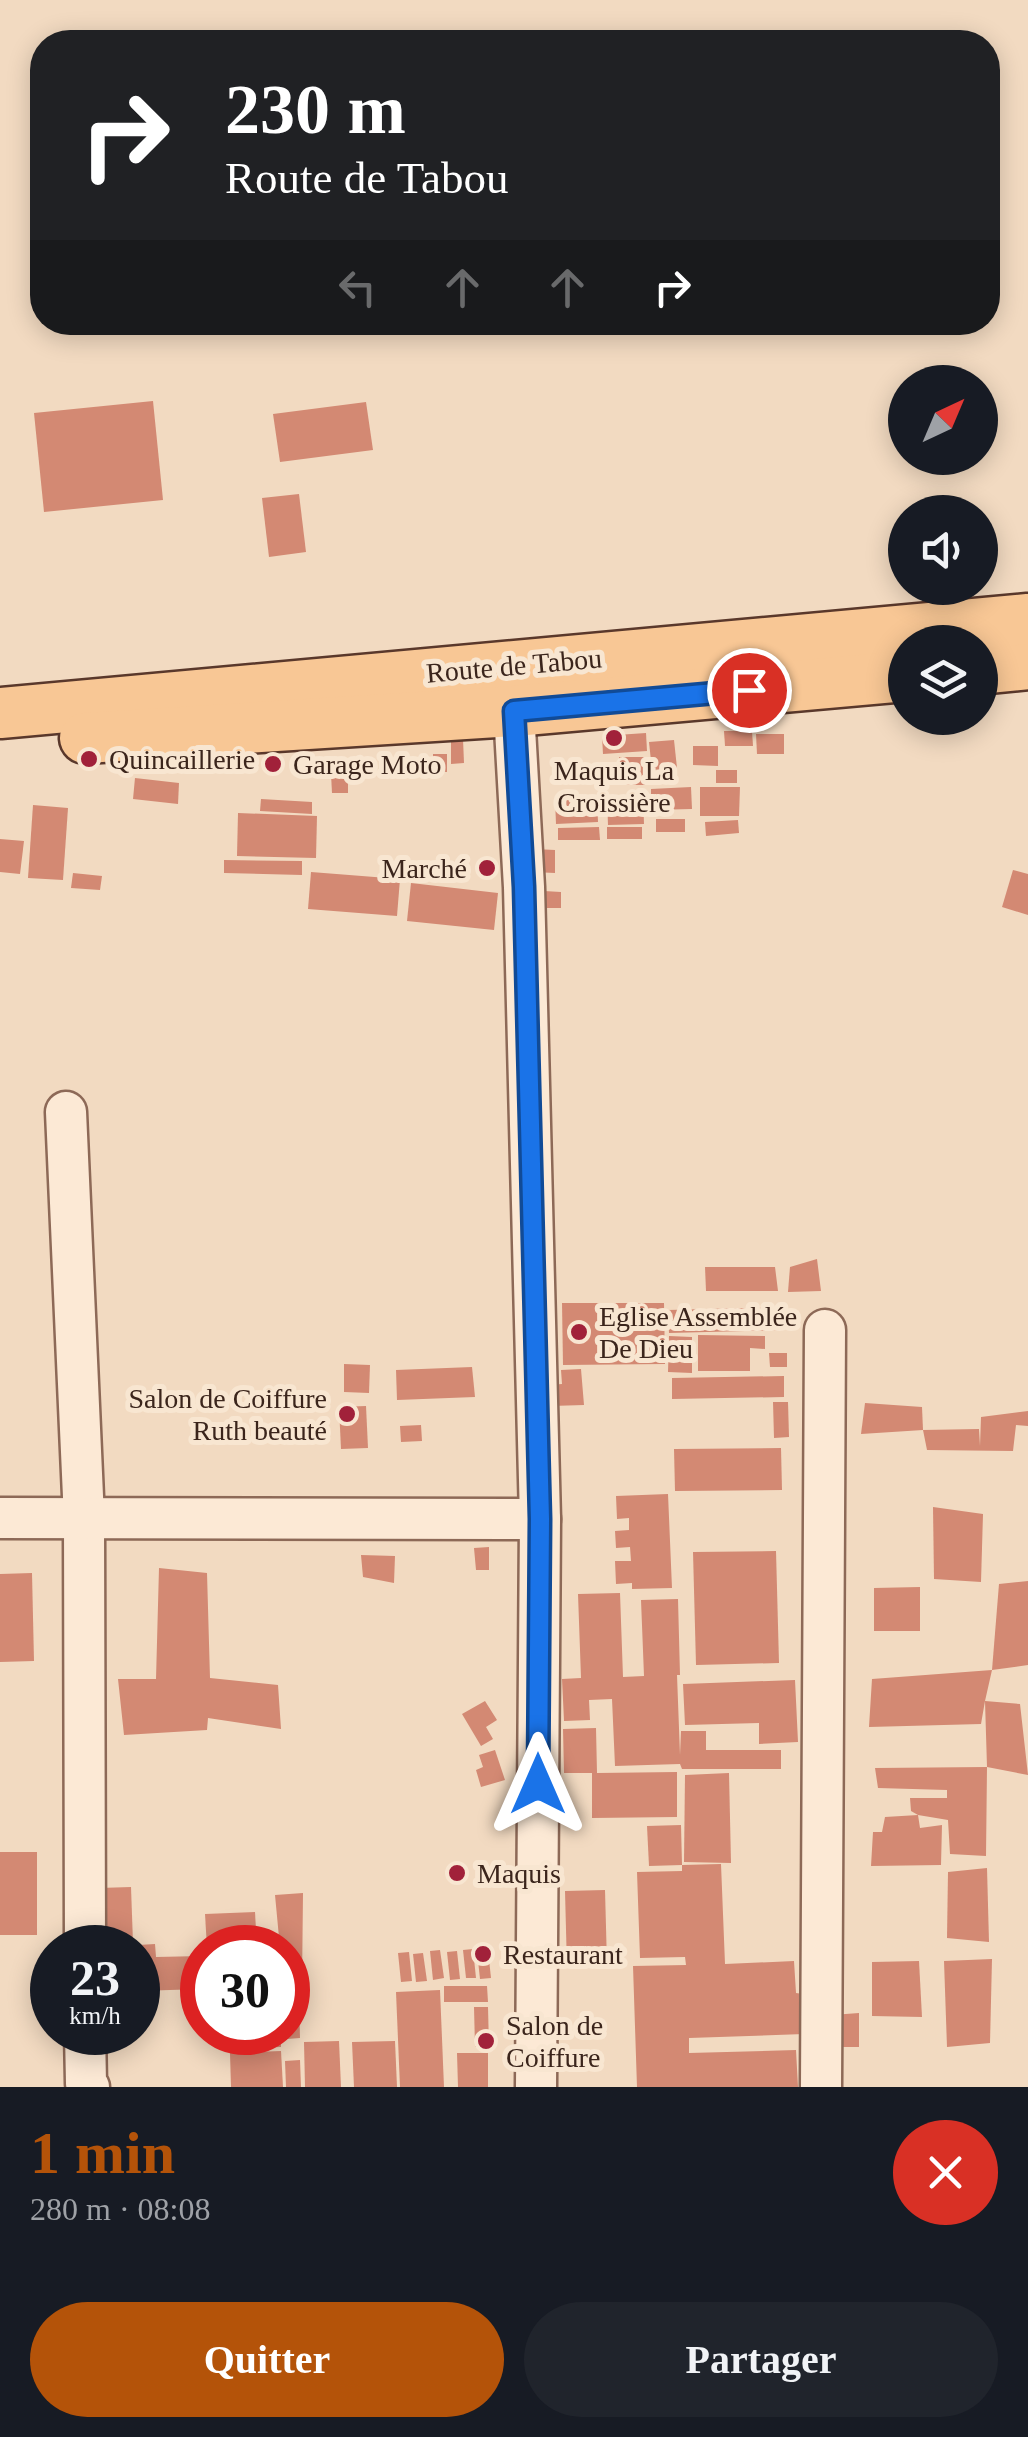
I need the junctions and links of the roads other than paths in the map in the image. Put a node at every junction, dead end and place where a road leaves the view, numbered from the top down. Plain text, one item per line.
1 (1028, 620) edge
2 (1028, 664) edge
3 (998, 667) edge
4 (888, 678) edge
5 (514, 711) junction
6 (0, 713) edge
7 (0, 743) edge
8 (66, 1112) dead end
9 (825, 1330) dead end
10 (0, 1518) edge
11 (84, 1518) junction
12 (540, 1519) junction
13 (85, 1925) edge
14 (86, 2055) edge
15 (89, 2087) edge
16 (536, 2087) edge
17 (821, 2087) edge

1 - 6 main road, Route de Tabou
2 - 3 main road
4 - 5 main road, Route de Tabou
5 - 7 main road, Route de Tabou
5 - 12 street
8 - 11 street
9 - 17 street
10 - 11 street
11 - 12 street
11 - 13 street
12 - 16 street
14 - 15 street

